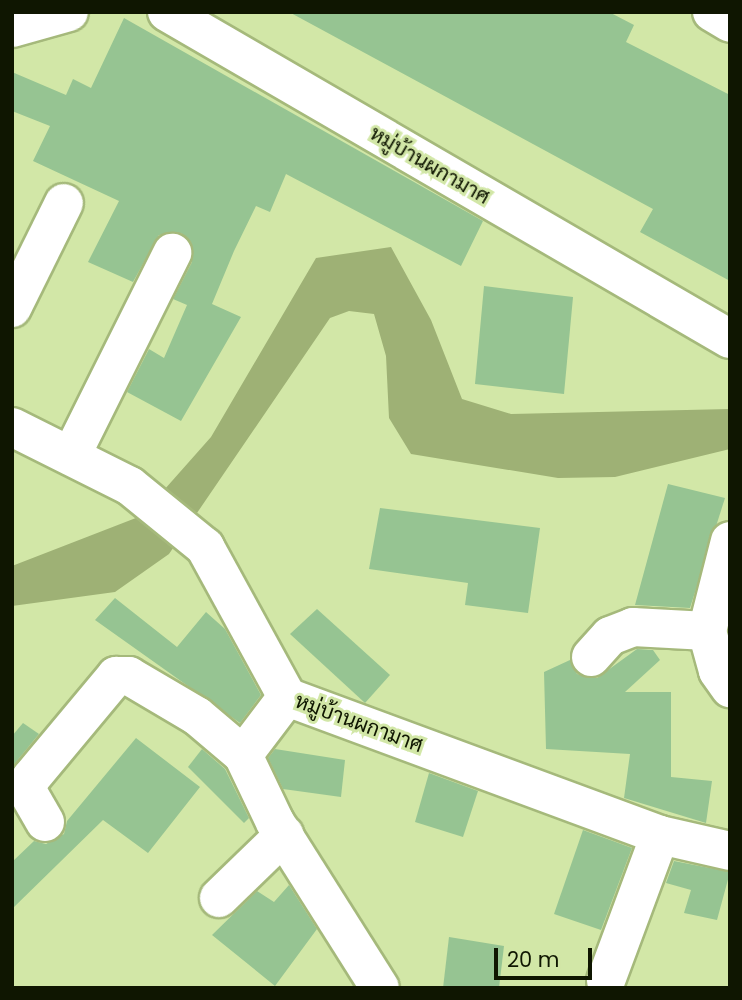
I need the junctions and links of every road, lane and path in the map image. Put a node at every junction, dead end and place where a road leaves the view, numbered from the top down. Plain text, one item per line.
1 (69, 12) edge
2 (167, 12) edge
3 (712, 12) edge
4 (730, 23) edge
5 (12, 28) edge
6 (64, 203) dead end
7 (172, 253) dead end
8 (12, 307) edge
9 (730, 339) edge
10 (12, 427) edge
11 (72, 454) junction
12 (730, 541) edge
13 (707, 631) junction
14 (591, 657) dead end
15 (730, 688) edge
16 (287, 697) junction
17 (243, 755) junction
18 (45, 822) dead end
19 (284, 835) junction
20 (660, 835) junction
21 (730, 851) edge
22 (219, 898) dead end
23 (606, 980) dead end
24 (380, 988) edge

1 - 5 street
2 - 9 street, หมู่บ้านผกามาศ
3 - 4 street
6 - 8 street
7 - 11 street
10 - 11 street, หมู่บ้านผกามาศ
11 - 16 street, หมู่บ้านผกามาศ
12 - 13 street
13 - 14 street
13 - 15 street
16 - 17 street
16 - 20 street, หมู่บ้านผกามาศ
17 - 18 street
17 - 19 street
19 - 22 street
19 - 24 street
20 - 21 street, หมู่บ้านผกามาศ
20 - 23 street

